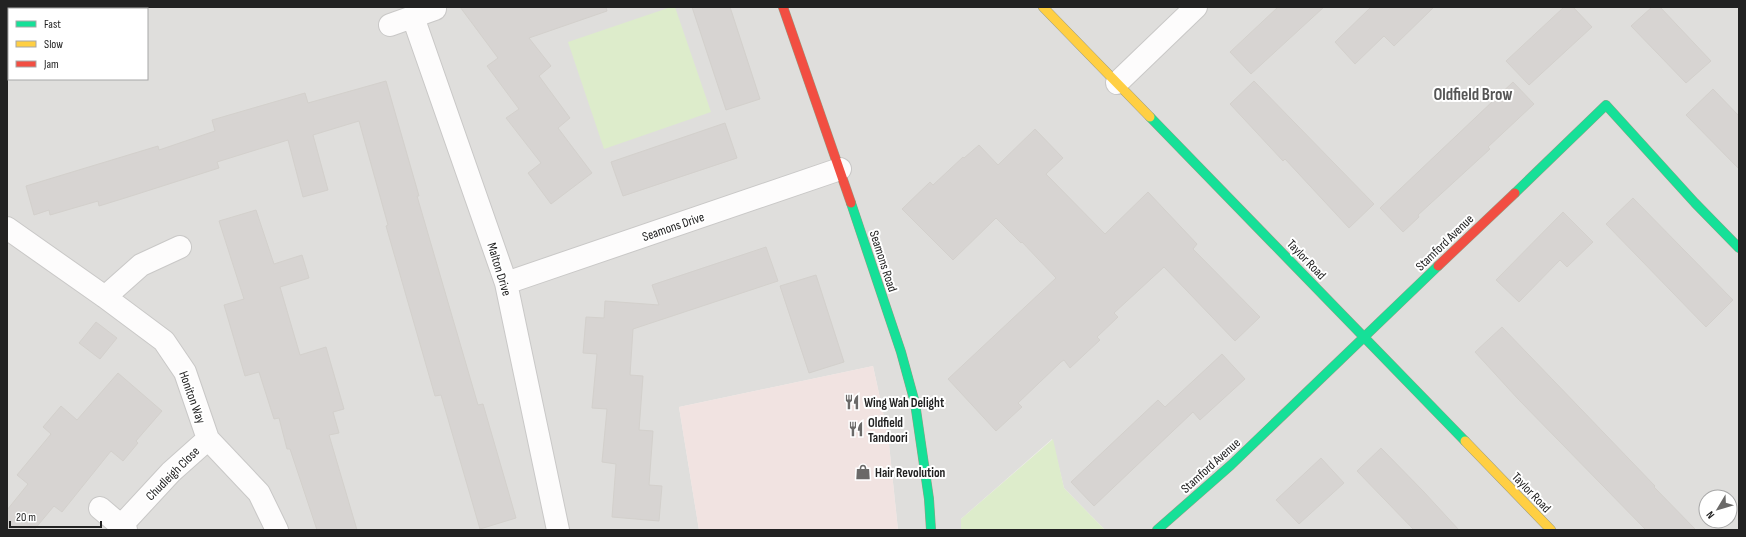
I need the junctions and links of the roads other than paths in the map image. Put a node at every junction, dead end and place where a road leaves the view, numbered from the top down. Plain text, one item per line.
1 (783, 7) edge
2 (1043, 7) edge
3 (1196, 7) edge
4 (435, 9) dead end
5 (413, 17) junction
6 (390, 25) dead end
7 (1117, 83) junction
8 (840, 169) junction
9 (7, 228) edge
10 (180, 247) dead end
11 (1739, 248) edge
12 (506, 283) junction
13 (105, 297) junction
14 (1364, 336) junction
15 (208, 439) junction
16 (100, 508) dead end
17 (123, 528) edge
18 (277, 530) edge
19 (558, 530) edge
20 (931, 530) edge
21 (1157, 530) edge
22 (1551, 530) edge

1 - 8 street, Seamons Road
2 - 7 street, Taylor Road
3 - 7 street
4 - 5 street
5 - 6 street
5 - 12 street, Malton Drive
7 - 14 street, Taylor Road
8 - 12 street, Seamons Drive
8 - 20 street, Seamons Road
9 - 13 street, Honiton Way
10 - 13 street
11 - 14 street, Stamford Avenue
12 - 19 street, Malton Drive
13 - 15 street, Honiton Way
14 - 21 street, Stamford Avenue
14 - 22 street, Taylor Road
15 - 17 street, Chudleigh Close
15 - 18 street, Honiton Way
16 - 17 street

